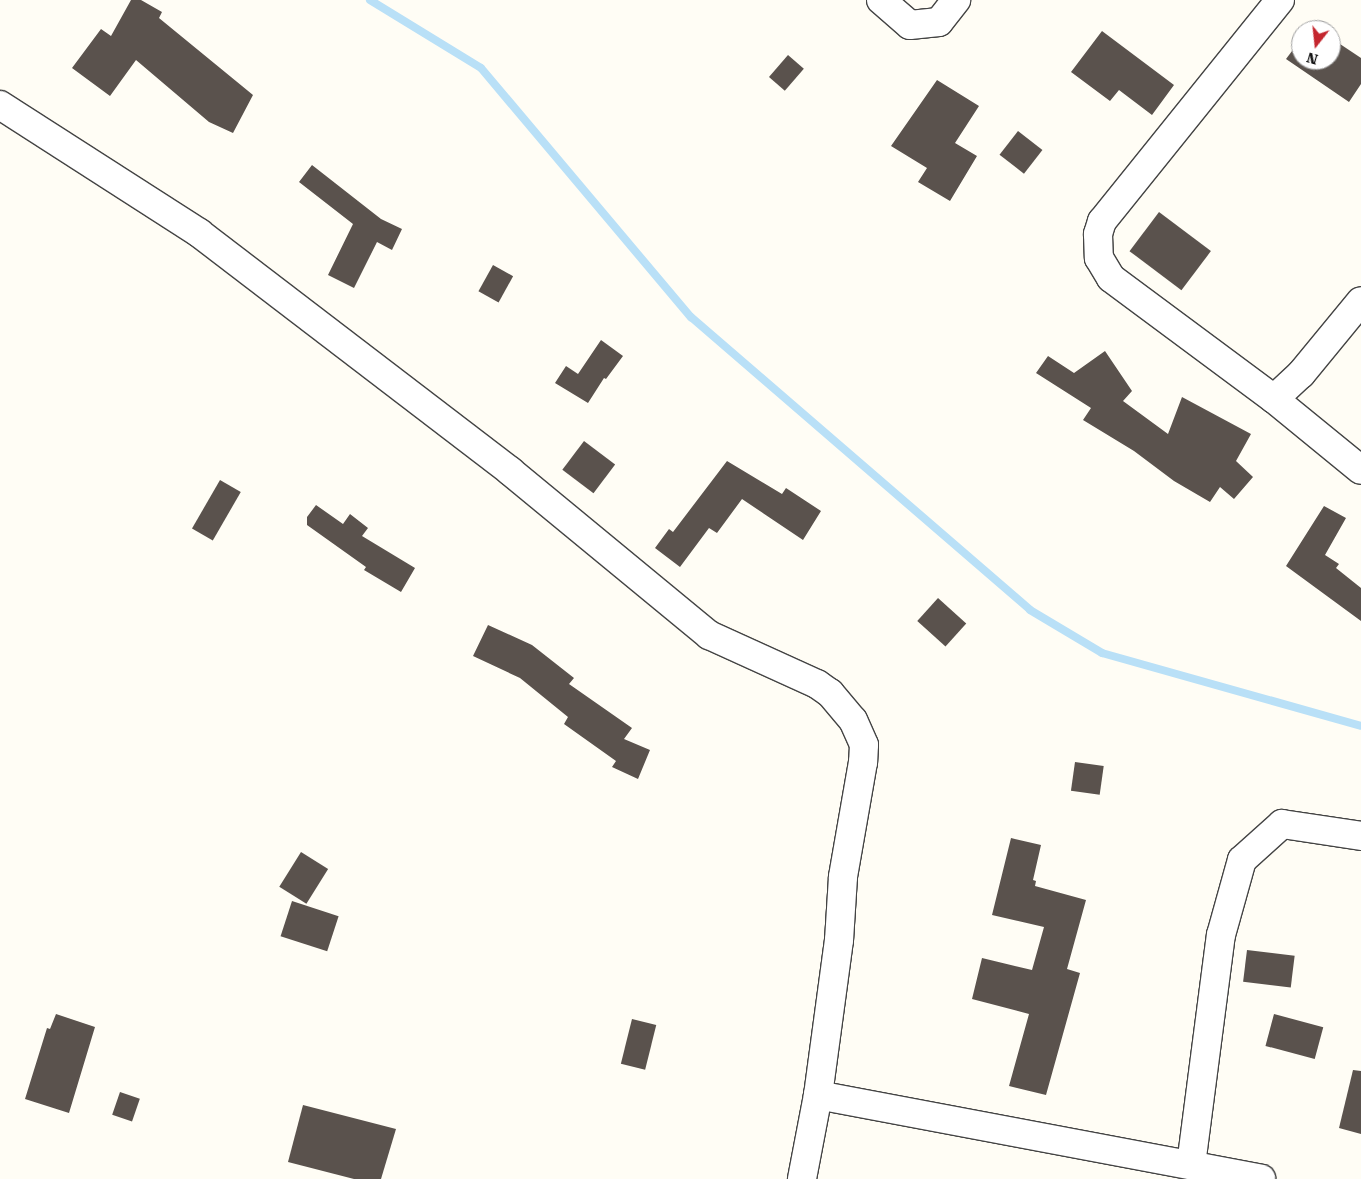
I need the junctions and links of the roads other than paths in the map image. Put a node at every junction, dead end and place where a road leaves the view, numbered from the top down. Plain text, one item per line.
1 (881, 0) edge
2 (956, 0) edge
3 (1280, 0) edge
4 (0, 105) edge
5 (1361, 300) edge
6 (1274, 399) junction
7 (1361, 470) edge
8 (1361, 836) edge
9 (818, 1095) junction
10 (1191, 1165) junction
11 (802, 1179) edge
12 (1262, 1179) edge

1 - 2 street
3 - 6 street
4 - 9 street
5 - 6 street
6 - 7 street
8 - 10 street
9 - 10 street
9 - 11 street
10 - 12 street

